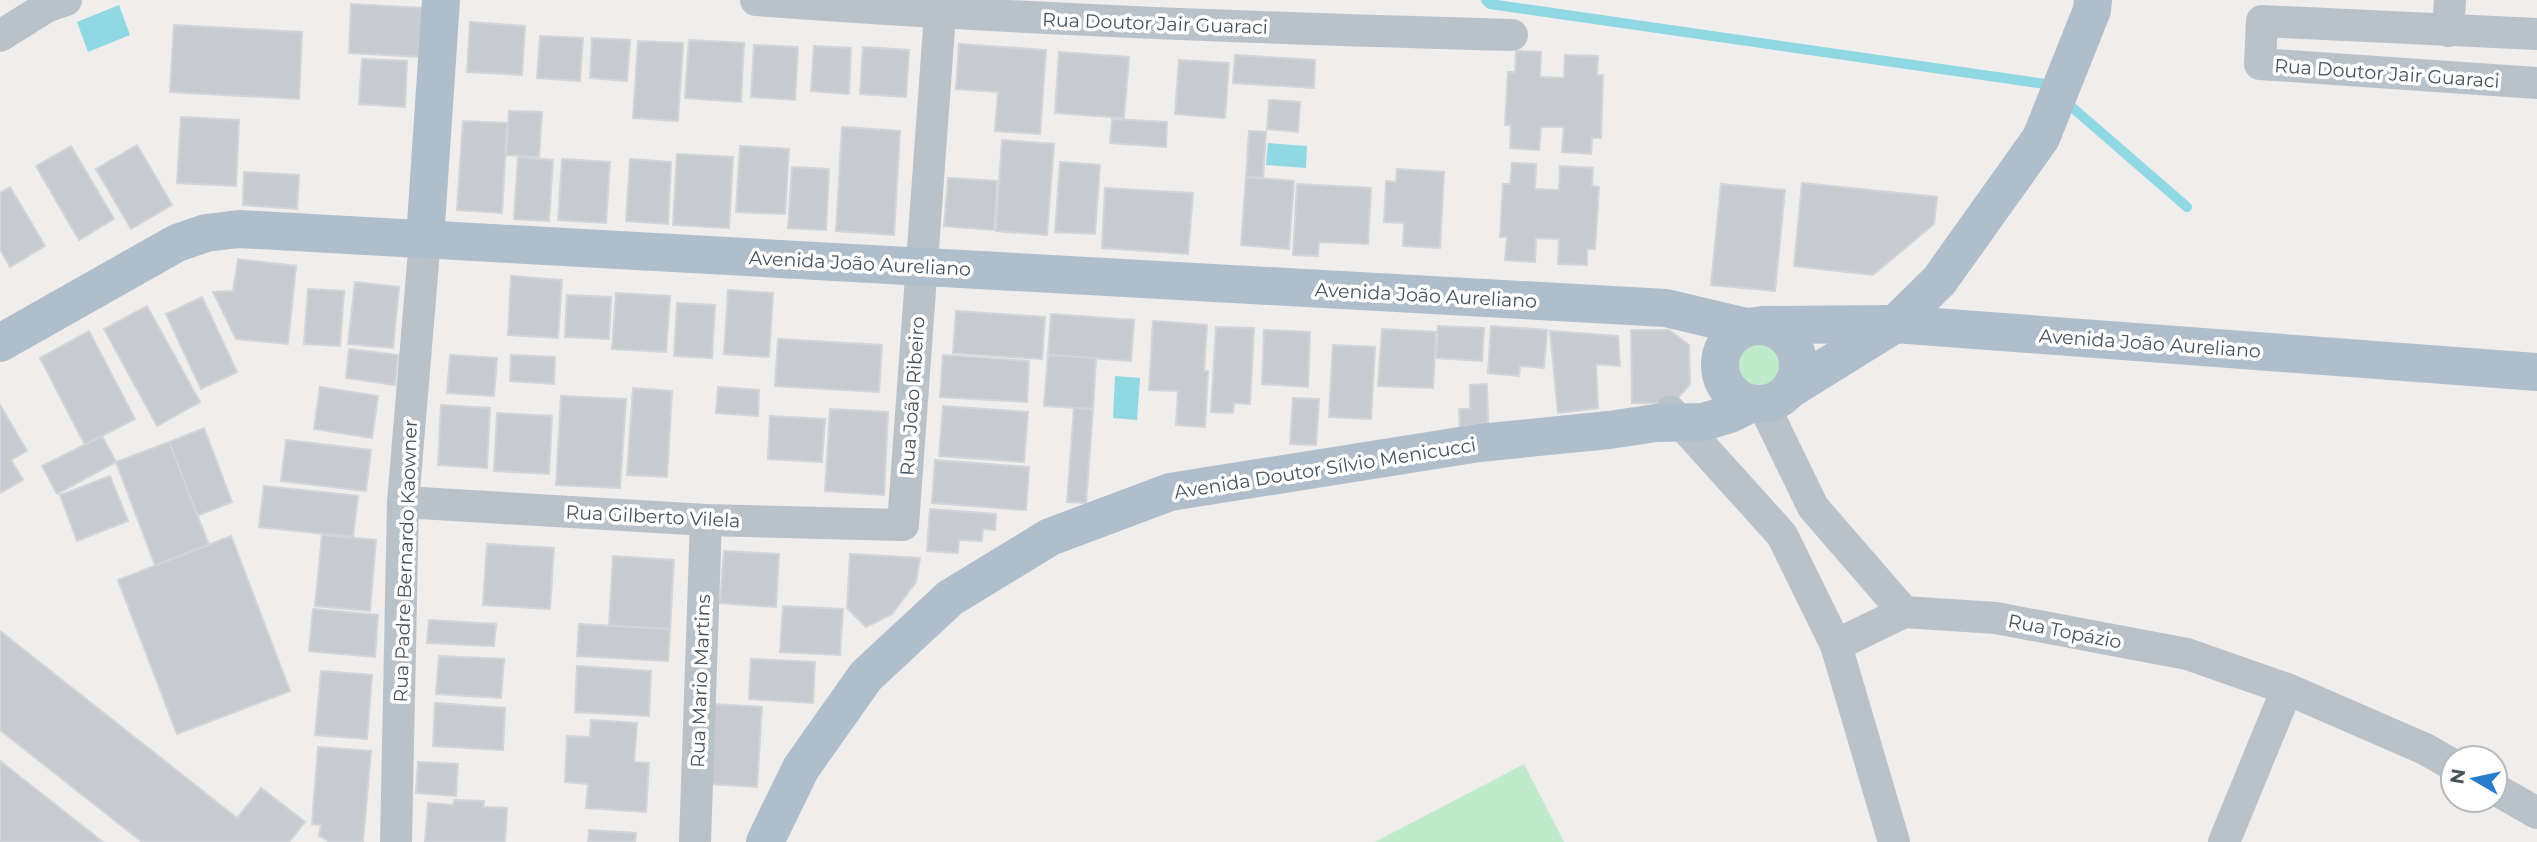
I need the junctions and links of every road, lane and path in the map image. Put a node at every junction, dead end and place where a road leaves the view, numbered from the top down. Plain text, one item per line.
1 (66, 0) edge
2 (441, 0) edge
3 (756, 0) edge
4 (2092, 0) edge
5 (940, 7) edge
6 (2449, 15) edge
7 (2537, 34) edge
8 (1512, 35) dead end
9 (0, 36) edge
10 (2537, 83) edge
11 (425, 239) junction
12 (922, 267) junction
13 (1665, 308) junction
14 (1895, 324) junction
15 (1754, 326) junction
16 (0, 344) edge
17 (2537, 372) edge
18 (1749, 387) junction
19 (1669, 419) junction
20 (403, 502) junction
21 (1813, 507) junction
22 (706, 520) junction
23 (903, 526) joint
24 (1782, 535) junction
25 (1904, 612) junction
26 (1836, 645) junction
27 (2287, 689) junction
28 (2439, 757) edge
29 (2509, 797) edge
30 (2537, 813) edge
31 (396, 842) edge
32 (695, 842) edge
33 (765, 842) edge
34 (1894, 842) edge
35 (2224, 842) edge

1 - 9 street
2 - 11 main road
3 - 5 street, Rua Doutor Jair Guaraci
4 - 14 main road, Avenida Doutor Sílvio Menicucci
5 - 8 street, Rua Doutor Jair Guaraci
5 - 12 street, Rua João Ribeiro
6 - 7 street, Rua Doutor Jair Guaraci
6 - 10 street, Rua Doutor Jair Guaraci
11 - 12 main road, Avenida João Aureliano
11 - 16 main road, Avenida João Aureliano
11 - 20 street, Rua Padre Bernardo Kaowner
12 - 13 main road, Avenida João Aureliano
12 - 23 street, Rua João Ribeiro
13 - 15 main road, Avenida João Aureliano
13 - 18 main road
14 - 15 main road, Avenida João Aureliano
14 - 17 main road, Avenida João Aureliano
14 - 18 main road, Avenida Doutor Sílvio Menicucci
15 - 18 main road
15 - 18 main road
18 - 19 main road, Avenida Doutor Sílvio Menicucci
18 - 21 street
19 - 24 street
19 - 33 main road, Avenida Doutor Sílvio Menicucci
20 - 22 street, Rua Gilberto Vilela
20 - 31 street, Rua Padre Bernardo Kaowner
21 - 24 street
21 - 25 street
22 - 23 street, Rua Gilberto Vilela
22 - 32 street, Rua Mario Martins
24 - 26 street
25 - 26 street
25 - 27 street, Rua Topázio
26 - 34 street
27 - 28 street, Rua Topázio
27 - 35 street
29 - 30 street

